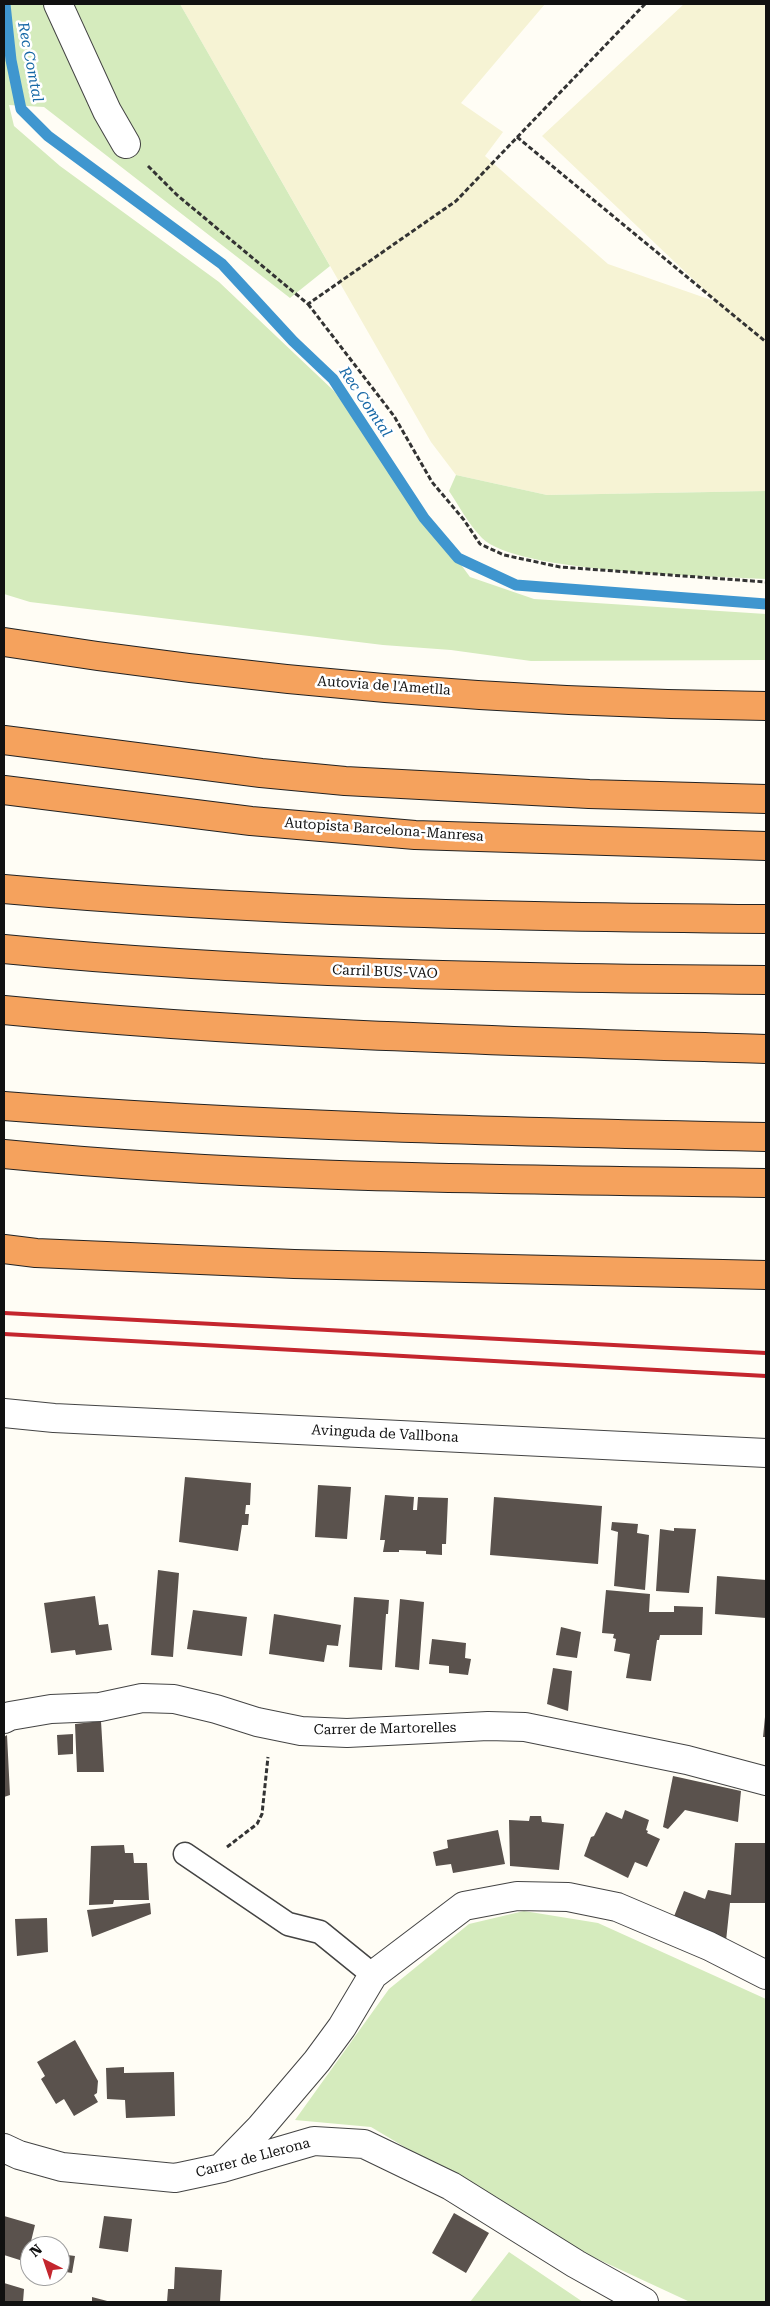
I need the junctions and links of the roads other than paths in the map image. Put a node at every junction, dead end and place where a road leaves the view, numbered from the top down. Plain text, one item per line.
1 (58, 4) edge
2 (126, 144) road end
3 (4, 630) edge
4 (4, 642) edge
5 (64, 651) junction
6 (766, 706) edge
7 (4, 740) edge
8 (4, 790) edge
9 (766, 799) edge
10 (766, 846) edge
11 (4, 889) edge
12 (766, 919) edge
13 (4, 949) edge
14 (709, 979) junction
15 (766, 980) edge
16 (766, 986) edge
17 (4, 1010) edge
18 (766, 1049) edge
19 (4, 1106) edge
20 (766, 1137) edge
21 (4, 1154) edge
22 (766, 1183) edge
23 (4, 1249) edge
24 (766, 1275) edge
25 (4, 1413) edge
26 (766, 1453) edge
27 (4, 1719) edge
28 (766, 1781) edge
29 (185, 1854) dead end
30 (373, 1975) junction
31 (766, 1975) edge
32 (4, 2148) edge
33 (222, 2168) junction
34 (644, 2302) edge

1 - 2 street
3 - 5 highway
4 - 5 highway, Autovia de l'Ametlla
5 - 6 highway, Autovia de l'Ametlla
7 - 9 highway
8 - 10 highway, Autopista Barcelona-Manresa
11 - 12 highway
13 - 14 highway, Carril BUS-VAO
14 - 15 highway, Carril BUS-VAO
14 - 16 highway
17 - 18 highway
19 - 20 highway
21 - 22 highway
23 - 24 highway
25 - 26 street, Avinguda de Vallbona
27 - 28 street, Carrer de Martorelles
29 - 30 lane
30 - 31 street
30 - 33 street
32 - 33 street, Carrer de Llerona
33 - 34 street, Carrer de Llerona

